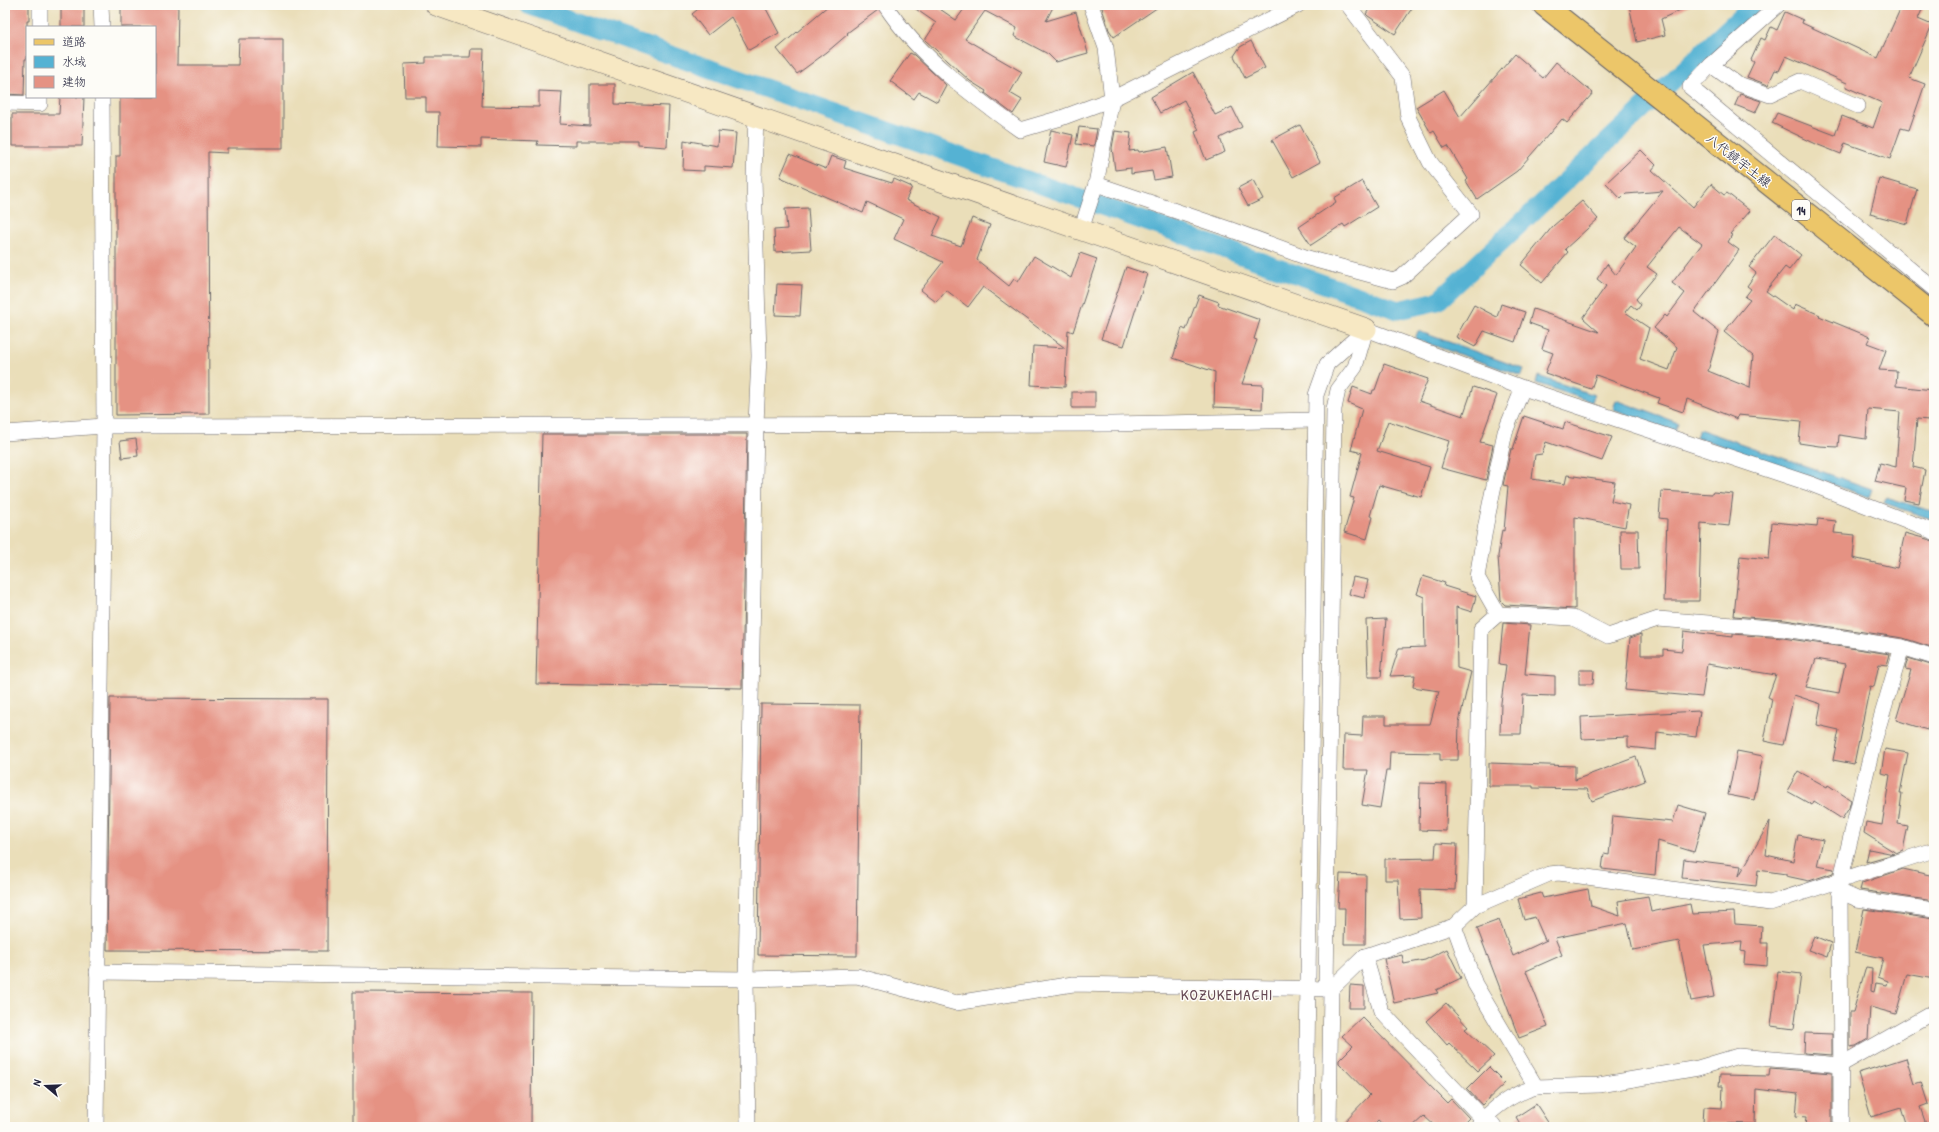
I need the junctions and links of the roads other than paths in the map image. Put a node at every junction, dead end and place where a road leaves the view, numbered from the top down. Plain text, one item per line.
1 (40, 5) edge
2 (101, 5) edge
3 (437, 5) edge
4 (885, 5) edge
5 (1091, 5) edge
6 (1298, 5) edge
7 (1348, 5) edge
8 (1544, 5) edge
9 (1778, 5) edge
10 (40, 26) edge
11 (102, 26) edge
12 (1711, 66) junction
13 (40, 98) edge
14 (102, 98) edge
15 (1112, 99) junction
16 (5, 103) edge
17 (1858, 106) dead end
18 (756, 115) junction
19 (1096, 185) junction
20 (1081, 229) junction
21 (1929, 298) edge
22 (1366, 329) junction
23 (1523, 388) junction
24 (1315, 420) junction
25 (756, 424) junction
26 (104, 426) junction
27 (5, 433) edge
28 (1934, 532) edge
29 (1313, 554) junction
30 (1332, 554) junction
31 (1332, 613) junction
32 (1312, 614) junction
33 (1498, 614) junction
34 (1902, 647) junction
35 (1934, 656) edge
36 (1934, 850) edge
37 (1840, 886) junction
38 (1475, 906) junction
39 (1934, 910) edge
40 (1454, 926) junction
41 (1365, 956) junction
42 (96, 972) junction
43 (746, 979) junction
44 (1307, 989) junction
45 (1329, 989) junction
46 (1934, 1012) edge
47 (1840, 1065) junction
48 (1536, 1087) junction
49 (1484, 1124) edge
50 (96, 1127) edge
51 (748, 1127) edge
52 (1306, 1127) edge
53 (1329, 1127) edge
54 (1841, 1127) edge

1 - 10 street
2 - 11 street
3 - 18 street
4 - 15 street
5 - 15 street
6 - 15 street
7 - 19 street
8 - 21 main road, 八代鏡宇土線 / 14
9 - 12 street
12 - 17 street
12 - 21 street
13 - 16 street
14 - 26 street
15 - 19 street
18 - 20 street
18 - 25 street
19 - 20 street
20 - 22 street
22 - 23 street
22 - 24 street
22 - 30 street
23 - 28 street
23 - 33 street
24 - 25 street
24 - 29 street
25 - 26 street
25 - 43 street
26 - 27 street
26 - 42 street
29 - 30 street
29 - 32 street
30 - 31 street
31 - 32 street
31 - 45 street
32 - 44 street
33 - 34 street
33 - 38 street
34 - 35 street
34 - 37 street
36 - 37 street
37 - 38 street
37 - 39 street
37 - 47 street
38 - 40 street
40 - 41 street
40 - 48 street
41 - 45 street
41 - 49 street
42 - 43 street
42 - 50 street
43 - 44 street
43 - 51 street
44 - 45 street
44 - 52 street
45 - 53 street
46 - 47 street
47 - 48 street
47 - 54 street
48 - 49 street

